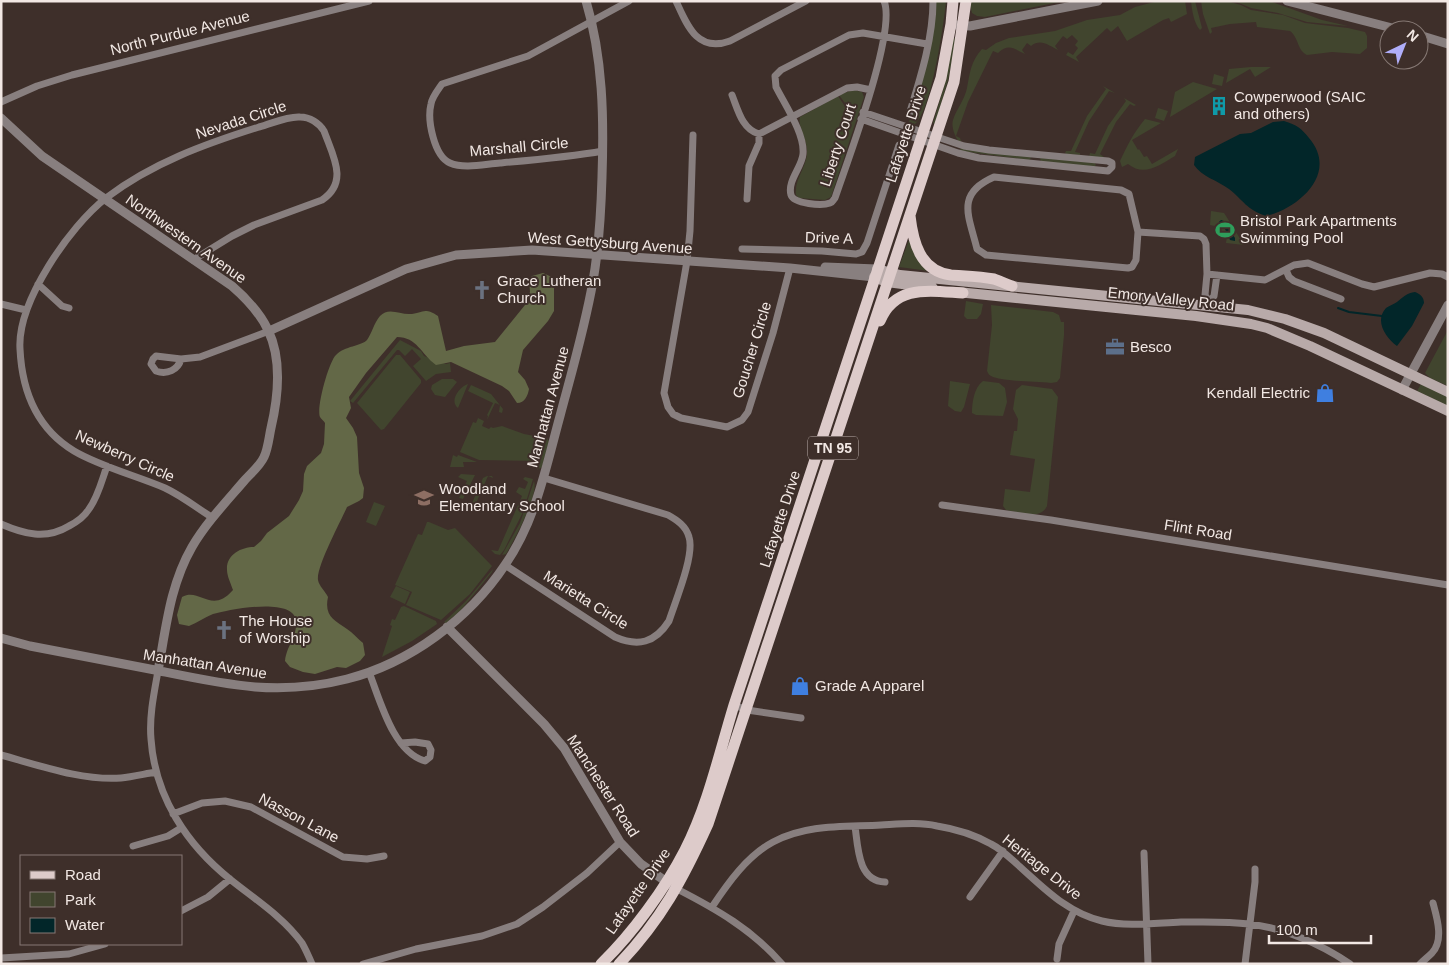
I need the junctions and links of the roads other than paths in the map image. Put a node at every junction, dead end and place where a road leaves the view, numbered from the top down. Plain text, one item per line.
1 (369, 1) edge
2 (586, 1) edge
3 (629, 1) edge
4 (676, 1) edge
5 (806, 1) edge
6 (884, 1) edge
7 (933, 1) edge
8 (953, 1) edge
9 (966, 1) edge
10 (1098, 1) edge
11 (1294, 2) edge
12 (592, 22) junction
13 (951, 24) junction
14 (1379, 24) edge
15 (963, 26) junction
16 (884, 36) junction
17 (1429, 38) edge
18 (927, 44) junction
19 (1448, 44) edge
20 (871, 90) junction
21 (732, 95) dead end
22 (1, 102) edge
23 (909, 115) dead end
24 (862, 116) junction
25 (1, 118) edge
26 (791, 118) junction
27 (760, 134) junction
28 (693, 135) dead end
29 (922, 136) junction
30 (934, 141) junction
31 (899, 145) dead end
32 (603, 151) junction
33 (104, 199) junction
34 (746, 199) dead end
35 (910, 212) junction
36 (1138, 232) junction
37 (742, 250) dead end
38 (598, 254) junction
39 (194, 260) junction
40 (687, 261) junction
41 (790, 268) junction
42 (1286, 270) junction
43 (876, 273) junction
44 (1207, 274) junction
45 (1217, 275) junction
46 (889, 277) junction
47 (1448, 277) edge
48 (38, 284) junction
49 (1012, 286) junction
50 (963, 293) junction
51 (1341, 299) dead end
52 (1, 304) edge
53 (1448, 305) edge
54 (69, 308) dead end
55 (26, 310) junction
56 (269, 331) junction
57 (181, 358) dead end
58 (1410, 374) junction
59 (1402, 390) junction
60 (1448, 392) edge
61 (1448, 411) edge
62 (833, 446) junction
63 (107, 466) junction
64 (544, 478) junction
65 (942, 505) dead end
66 (213, 518) junction
67 (1, 524) edge
68 (506, 565) junction
69 (1448, 585) edge
70 (448, 627) junction
71 (1, 638) edge
72 (158, 671) junction
73 (369, 672) junction
74 (734, 706) junction
75 (747, 710) junction
76 (801, 718) dead end
77 (401, 743) dead end
78 (1, 756) edge
79 (156, 772) junction
80 (173, 814) junction
81 (855, 826) junction
82 (181, 828) junction
83 (620, 842) junction
84 (133, 846) dead end
85 (1003, 851) junction
86 (1144, 853) dead end
87 (384, 856) dead end
88 (1255, 869) dead end
89 (230, 879) junction
90 (666, 882) junction
91 (885, 882) dead end
92 (677, 888) junction
93 (970, 897) dead end
94 (1433, 903) dead end
95 (712, 907) junction
96 (182, 910) edge
97 (1074, 911) junction
98 (1147, 924) junction
99 (1251, 924) junction
100 (101, 945) edge
101 (1, 958) edge
102 (1058, 959) dead end
103 (312, 964) edge
104 (363, 964) edge
105 (601, 964) edge
106 (619, 964) edge
107 (782, 964) edge
108 (1148, 964) edge
109 (1245, 964) edge
110 (1350, 964) edge
111 (1420, 964) edge

1 - 22 street, North Purdue Avenue
2 - 12 street, Manhattan Avenue
3 - 12 street, Marshall Circle
4 - 5 street
6 - 16 street, Liberty Court
7 - 18 street
8 - 13 main road, Lafayette Drive / TN 95
9 - 15 main road, Lafayette Drive / TN 95
10 - 15 street
11 - 14 street
12 - 32 street, Manhattan Avenue
12 - 32 street, Marshall Circle
13 - 15 street
13 - 29 main road, Lafayette Drive / TN 95
15 - 30 main road, Lafayette Drive / TN 95
16 - 18 street
16 - 20 street, Liberty Court
16 - 26 street, Liberty Court
17 - 19 street
18 - 23 street
20 - 24 street, Liberty Court
20 - 26 street, Liberty Court
21 - 27 street
24 - 26 street, Liberty Court
24 - 29 street
25 - 33 street, Northwestern Avenue
26 - 27 street
27 - 34 street
28 - 40 street
29 - 30 street
29 - 43 main road, Lafayette Drive / TN 95
30 - 30 street
30 - 35 main road, Lafayette Drive / TN 95
31 - 37 street, Drive A
32 - 38 street, Manhattan Avenue
33 - 39 street, Northwestern Avenue
33 - 39 street, Nevada Circle
33 - 48 street, Newberry Circle
35 - 46 main road, Lafayette Drive / TN 95
35 - 49 main road
36 - 36 street
36 - 44 street
38 - 40 street, West Gettysburg Avenue
38 - 56 street, West Gettysburg Avenue
38 - 64 street, Manhattan Avenue
39 - 56 street, Northwestern Avenue
40 - 41 street, West Gettysburg Avenue
40 - 41 street, Goucher Circle
41 - 43 street, West Gettysburg Avenue
42 - 45 street
42 - 47 street
42 - 51 street
43 - 46 main road, Emory Valley Road
43 - 74 main road, Lafayette Drive / TN 95
44 - 45 street
44 - 45 street
46 - 49 main road, Emory Valley Road
46 - 50 main road, Emory Valley Road
46 - 62 main road, Lafayette Drive / TN 95
48 - 54 street
48 - 55 street, Newberry Circle
49 - 58 main road, Emory Valley Road
50 - 59 main road, Emory Valley Road
50 - 62 main road
52 - 55 street
53 - 58 street
55 - 63 street, Newberry Circle
56 - 57 street
56 - 66 street, Northwestern Avenue
58 - 59 street
58 - 60 main road, Emory Valley Road
59 - 61 main road, Emory Valley Road
62 - 75 main road, Lafayette Drive / TN 95
63 - 66 street, Newberry Circle
63 - 67 street
64 - 68 street, Manhattan Avenue
64 - 68 street, Marietta Circle
65 - 69 street, Flint Road
66 - 72 street, Northwestern Avenue
68 - 70 street, Manhattan Avenue
70 - 73 street, Manhattan Avenue
70 - 83 street, Manchester Road
71 - 72 street, Manhattan Avenue
72 - 73 street, Manhattan Avenue
72 - 79 street, Northwestern Avenue
73 - 77 street
74 - 75 street
74 - 90 main road, Lafayette Drive / TN 95
75 - 76 street
75 - 92 main road, Lafayette Drive / TN 95
78 - 79 street
79 - 80 street, Northwestern Avenue
80 - 82 street, Northwestern Avenue
80 - 87 street, Nasson Lane
81 - 85 street, Heritage Drive
81 - 91 street
81 - 95 street, Heritage Drive
82 - 84 street
82 - 89 street, Northwestern Avenue
83 - 90 street, Manchester Road
83 - 104 street
85 - 93 street
85 - 97 street, Heritage Drive
86 - 98 street
88 - 99 street
89 - 96 street
89 - 103 street, Northwestern Avenue
90 - 92 street, Manchester Road
90 - 105 main road, Lafayette Drive
92 - 95 street
92 - 106 main road, Lafayette Drive
94 - 111 street
95 - 107 street
97 - 98 street, Heritage Drive
97 - 102 street
98 - 99 street, Heritage Drive
98 - 108 street
99 - 109 street
99 - 110 street, Heritage Drive
100 - 101 street

